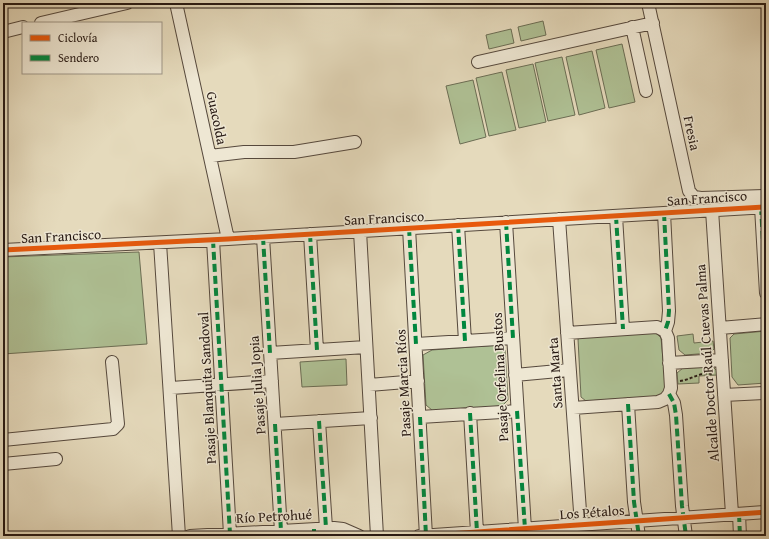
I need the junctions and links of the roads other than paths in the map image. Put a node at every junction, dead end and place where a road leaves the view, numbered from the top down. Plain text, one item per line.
1 (127, 3) edge
2 (176, 3) edge
3 (648, 3) edge
4 (46, 22) edge
5 (653, 23) junction
6 (22, 27) edge
7 (632, 27) junction
8 (3, 32) edge
9 (478, 62) dead end
10 (646, 91) dead end
11 (355, 142) dead end
12 (210, 156) junction
13 (764, 203) edge
14 (712, 210) junction
15 (664, 213) junction
16 (616, 216) junction
17 (559, 219) junction
18 (506, 222) junction
19 (458, 225) junction
20 (409, 228) junction
21 (360, 231) junction
22 (310, 234) junction
23 (263, 237) junction
24 (228, 239) junction
25 (213, 240) junction
26 (160, 243) junction
27 (3, 250) edge
28 (766, 293) edge
29 (766, 324) edge
30 (720, 328) junction
31 (623, 329) junction
32 (665, 331) junction
33 (567, 333) junction
34 (513, 338) junction
35 (465, 341) junction
36 (416, 344) junction
37 (366, 347) junction
38 (317, 350) junction
39 (270, 353) junction
40 (722, 360) junction
41 (112, 362) dead end
42 (670, 364) junction
43 (570, 370) junction
44 (515, 375) junction
45 (272, 381) junction
46 (418, 381) junction
47 (222, 385) junction
48 (369, 385) junction
49 (171, 388) junction
50 (766, 393) edge
51 (669, 394) junction
52 (724, 395) junction
53 (628, 404) junction
54 (573, 408) junction
55 (517, 411) junction
56 (470, 413) junction
57 (420, 417) junction
58 (371, 418) junction
59 (319, 421) junction
60 (275, 424) junction
61 (3, 440) edge
62 (56, 459) dead end
63 (3, 464) edge
64 (766, 512) edge
65 (735, 514) junction
66 (684, 517) junction
67 (637, 520) junction
68 (326, 528) junction
69 (524, 529) junction
70 (583, 530) edge
71 (314, 532) edge
72 (274, 533) edge
73 (473, 534) edge
74 (227, 535) edge
75 (179, 536) edge
76 (191, 536) edge
77 (359, 536) edge
78 (377, 536) edge
79 (419, 536) edge
80 (426, 536) edge
81 (574, 536) edge
82 (639, 536) edge
83 (686, 536) edge
84 (740, 536) edge

1 - 4 street
2 - 12 street, Guacolda
3 - 5 street, Fresia
5 - 7 street
5 - 13 street, Fresia
6 - 8 street
7 - 9 street
7 - 10 street
11 - 12 street
12 - 24 street, Guacolda
13 - 14 street, San Francisco
13 - 28 street
14 - 15 street, San Francisco
14 - 30 street, Alcalde Doctor Raúl Cuevas Palma
15 - 16 street, San Francisco
15 - 32 street
16 - 17 street, San Francisco
16 - 31 street
17 - 18 street, San Francisco
17 - 33 street, Santa Marta
18 - 19 street, San Francisco
18 - 34 street, Pasaje Orfelina Bustos
19 - 20 street, San Francisco
19 - 35 street
20 - 21 street, San Francisco
20 - 36 street, Pasaje Marcia Ríos
21 - 22 street, San Francisco
21 - 37 street
22 - 23 street, San Francisco
22 - 38 street
23 - 24 street, San Francisco
23 - 39 street, Pasaje Julia Jopia
24 - 25 street, San Francisco
25 - 26 street, San Francisco
25 - 47 street, Pasaje Blanquita Sandoval
26 - 27 street, San Francisco
26 - 49 street
29 - 30 street
30 - 40 street, Alcalde Doctor Raúl Cuevas Palma
31 - 32 street
31 - 33 street
32 - 42 street
33 - 43 street, Santa Marta
34 - 35 street
34 - 44 street, Pasaje Orfelina Bustos
35 - 36 street
36 - 46 street, Pasaje Marcia Ríos
37 - 38 street
37 - 48 street
38 - 39 street
39 - 45 street, Pasaje Julia Jopia
40 - 42 street
40 - 52 street, Alcalde Doctor Raúl Cuevas Palma
41 - 61 street
42 - 51 street
43 - 44 street
43 - 54 street, Santa Marta
44 - 55 street, Pasaje Orfelina Bustos
45 - 47 street
45 - 60 street, Pasaje Julia Jopia
46 - 48 street
46 - 57 street, Pasaje Marcia Ríos
47 - 49 street
47 - 74 street, Pasaje Blanquita Sandoval
48 - 58 street
49 - 75 street
50 - 52 street
51 - 53 street
51 - 66 street
52 - 65 street, Alcalde Doctor Raúl Cuevas Palma
53 - 54 street
53 - 67 street
54 - 70 street, Santa Marta
55 - 56 street
55 - 69 street, Pasaje Orfelina Bustos
56 - 57 street
56 - 73 street
57 - 80 street, Pasaje Marcia Ríos
58 - 59 street
58 - 78 street
59 - 60 street
59 - 68 street
60 - 72 street, Pasaje Julia Jopia
62 - 63 street
64 - 65 street, Los Pétalos
65 - 66 street, Los Pétalos
65 - 84 street, Alcalde Doctor Raúl Cuevas Palma
66 - 67 street, Los Pétalos
66 - 83 street
67 - 70 street, Los Pétalos
67 - 82 street
68 - 71 street, Río Petrohué
68 - 77 street, Río Petrohué
69 - 70 street, Los Pétalos
69 - 73 street, Los Pétalos
70 - 81 street
71 - 72 street, Río Petrohué
72 - 74 street, Río Petrohué
73 - 80 street, Los Pétalos
74 - 76 street, Río Petrohué
79 - 80 street, Los Pétalos

